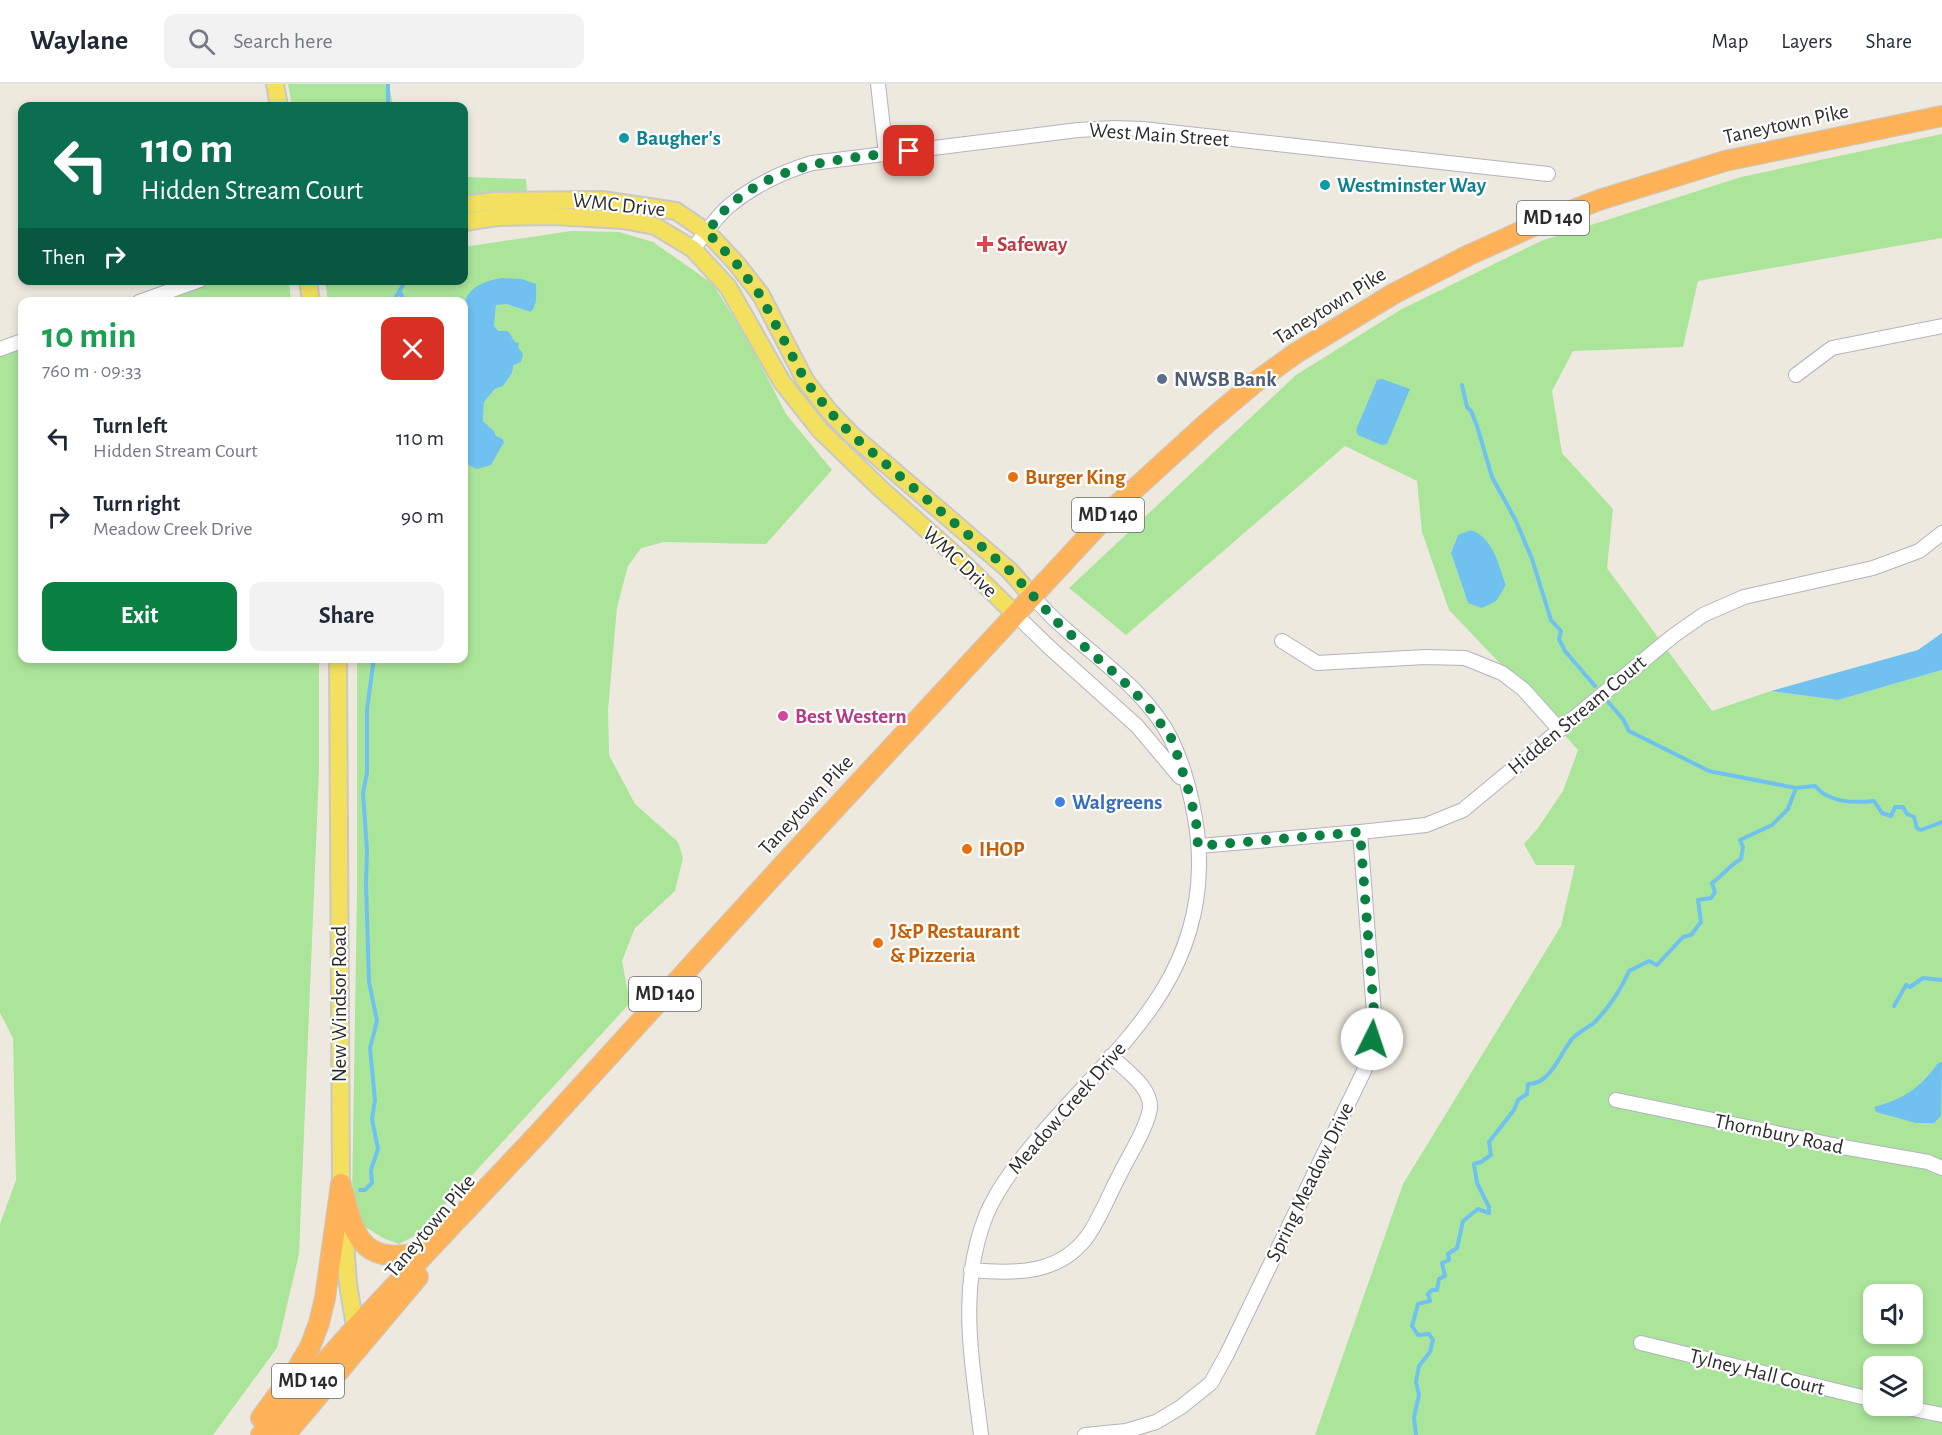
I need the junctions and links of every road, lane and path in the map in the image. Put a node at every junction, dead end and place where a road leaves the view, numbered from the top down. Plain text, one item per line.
1 (274, 84) edge
2 (878, 84) edge
3 (278, 102) edge
4 (1942, 116) edge
5 (886, 154) junction
6 (1548, 174) dead end
7 (468, 205) edge
8 (468, 221) edge
9 (707, 232) junction
10 (693, 249) junction
11 (187, 285) edge
12 (153, 297) edge
13 (1942, 326) edge
14 (18, 342) edge
15 (0, 349) edge
16 (1796, 375) dead end
17 (1942, 533) edge
18 (1032, 596) junction
19 (1015, 614) junction
20 (1282, 641) dead end
21 (338, 663) edge
22 (1559, 729) junction
23 (1189, 792) junction
24 (1360, 832) junction
25 (1198, 846) junction
26 (1110, 1056) junction
27 (1616, 1100) dead end
28 (537, 1135) junction
29 (1942, 1168) edge
30 (341, 1184) junction
31 (424, 1252) junction
32 (971, 1270) junction
33 (355, 1328) junction
34 (1641, 1343) dead end
35 (359, 1348) junction
36 (1863, 1397) edge
37 (1923, 1411) edge
38 (1942, 1415) edge
39 (249, 1435) edge
40 (261, 1435) edge
41 (285, 1435) edge
42 (981, 1435) edge
43 (1086, 1435) edge

1 - 3 main road
2 - 5 street
4 - 18 highway, Taneytown Pike / MD 140
5 - 6 street, West Main Street
5 - 9 street, West Main Street
7 - 9 main road, WMC Drive
8 - 10 main road, WMC Drive
9 - 10 street, West Main Street
9 - 18 main road, WMC Drive
10 - 19 main road, WMC Drive
11 - 12 street
13 - 16 street
14 - 15 street
17 - 22 street, Hidden Stream Court
18 - 19 highway, Taneytown Pike / MD 140
18 - 23 street, Meadow Creek Drive
19 - 23 street, Meadow Creek Drive
19 - 28 highway, Taneytown Pike / MD 140
20 - 22 street
21 - 30 main road, New Windsor Road
22 - 24 street, Hidden Stream Court
23 - 25 street, Meadow Creek Drive
24 - 25 street, Hidden Stream Court
24 - 43 street, Spring Meadow Drive
25 - 26 street, Meadow Creek Drive
26 - 32 street, Meadow Creek Drive
26 - 32 street
27 - 29 street, Thornbury Road
28 - 31 highway, Taneytown Pike / MD 140
28 - 35 highway, Taneytown Pike / MD 140
30 - 31 highway
30 - 33 main road, New Windsor Road
30 - 39 highway
31 - 33 highway, Taneytown Pike / MD 140
32 - 42 street, Meadow Creek Drive
33 - 35 main road, New Windsor Road
33 - 40 highway, MD 140
34 - 36 street, Tylney Hall Court
35 - 41 highway, MD 140
37 - 38 street

